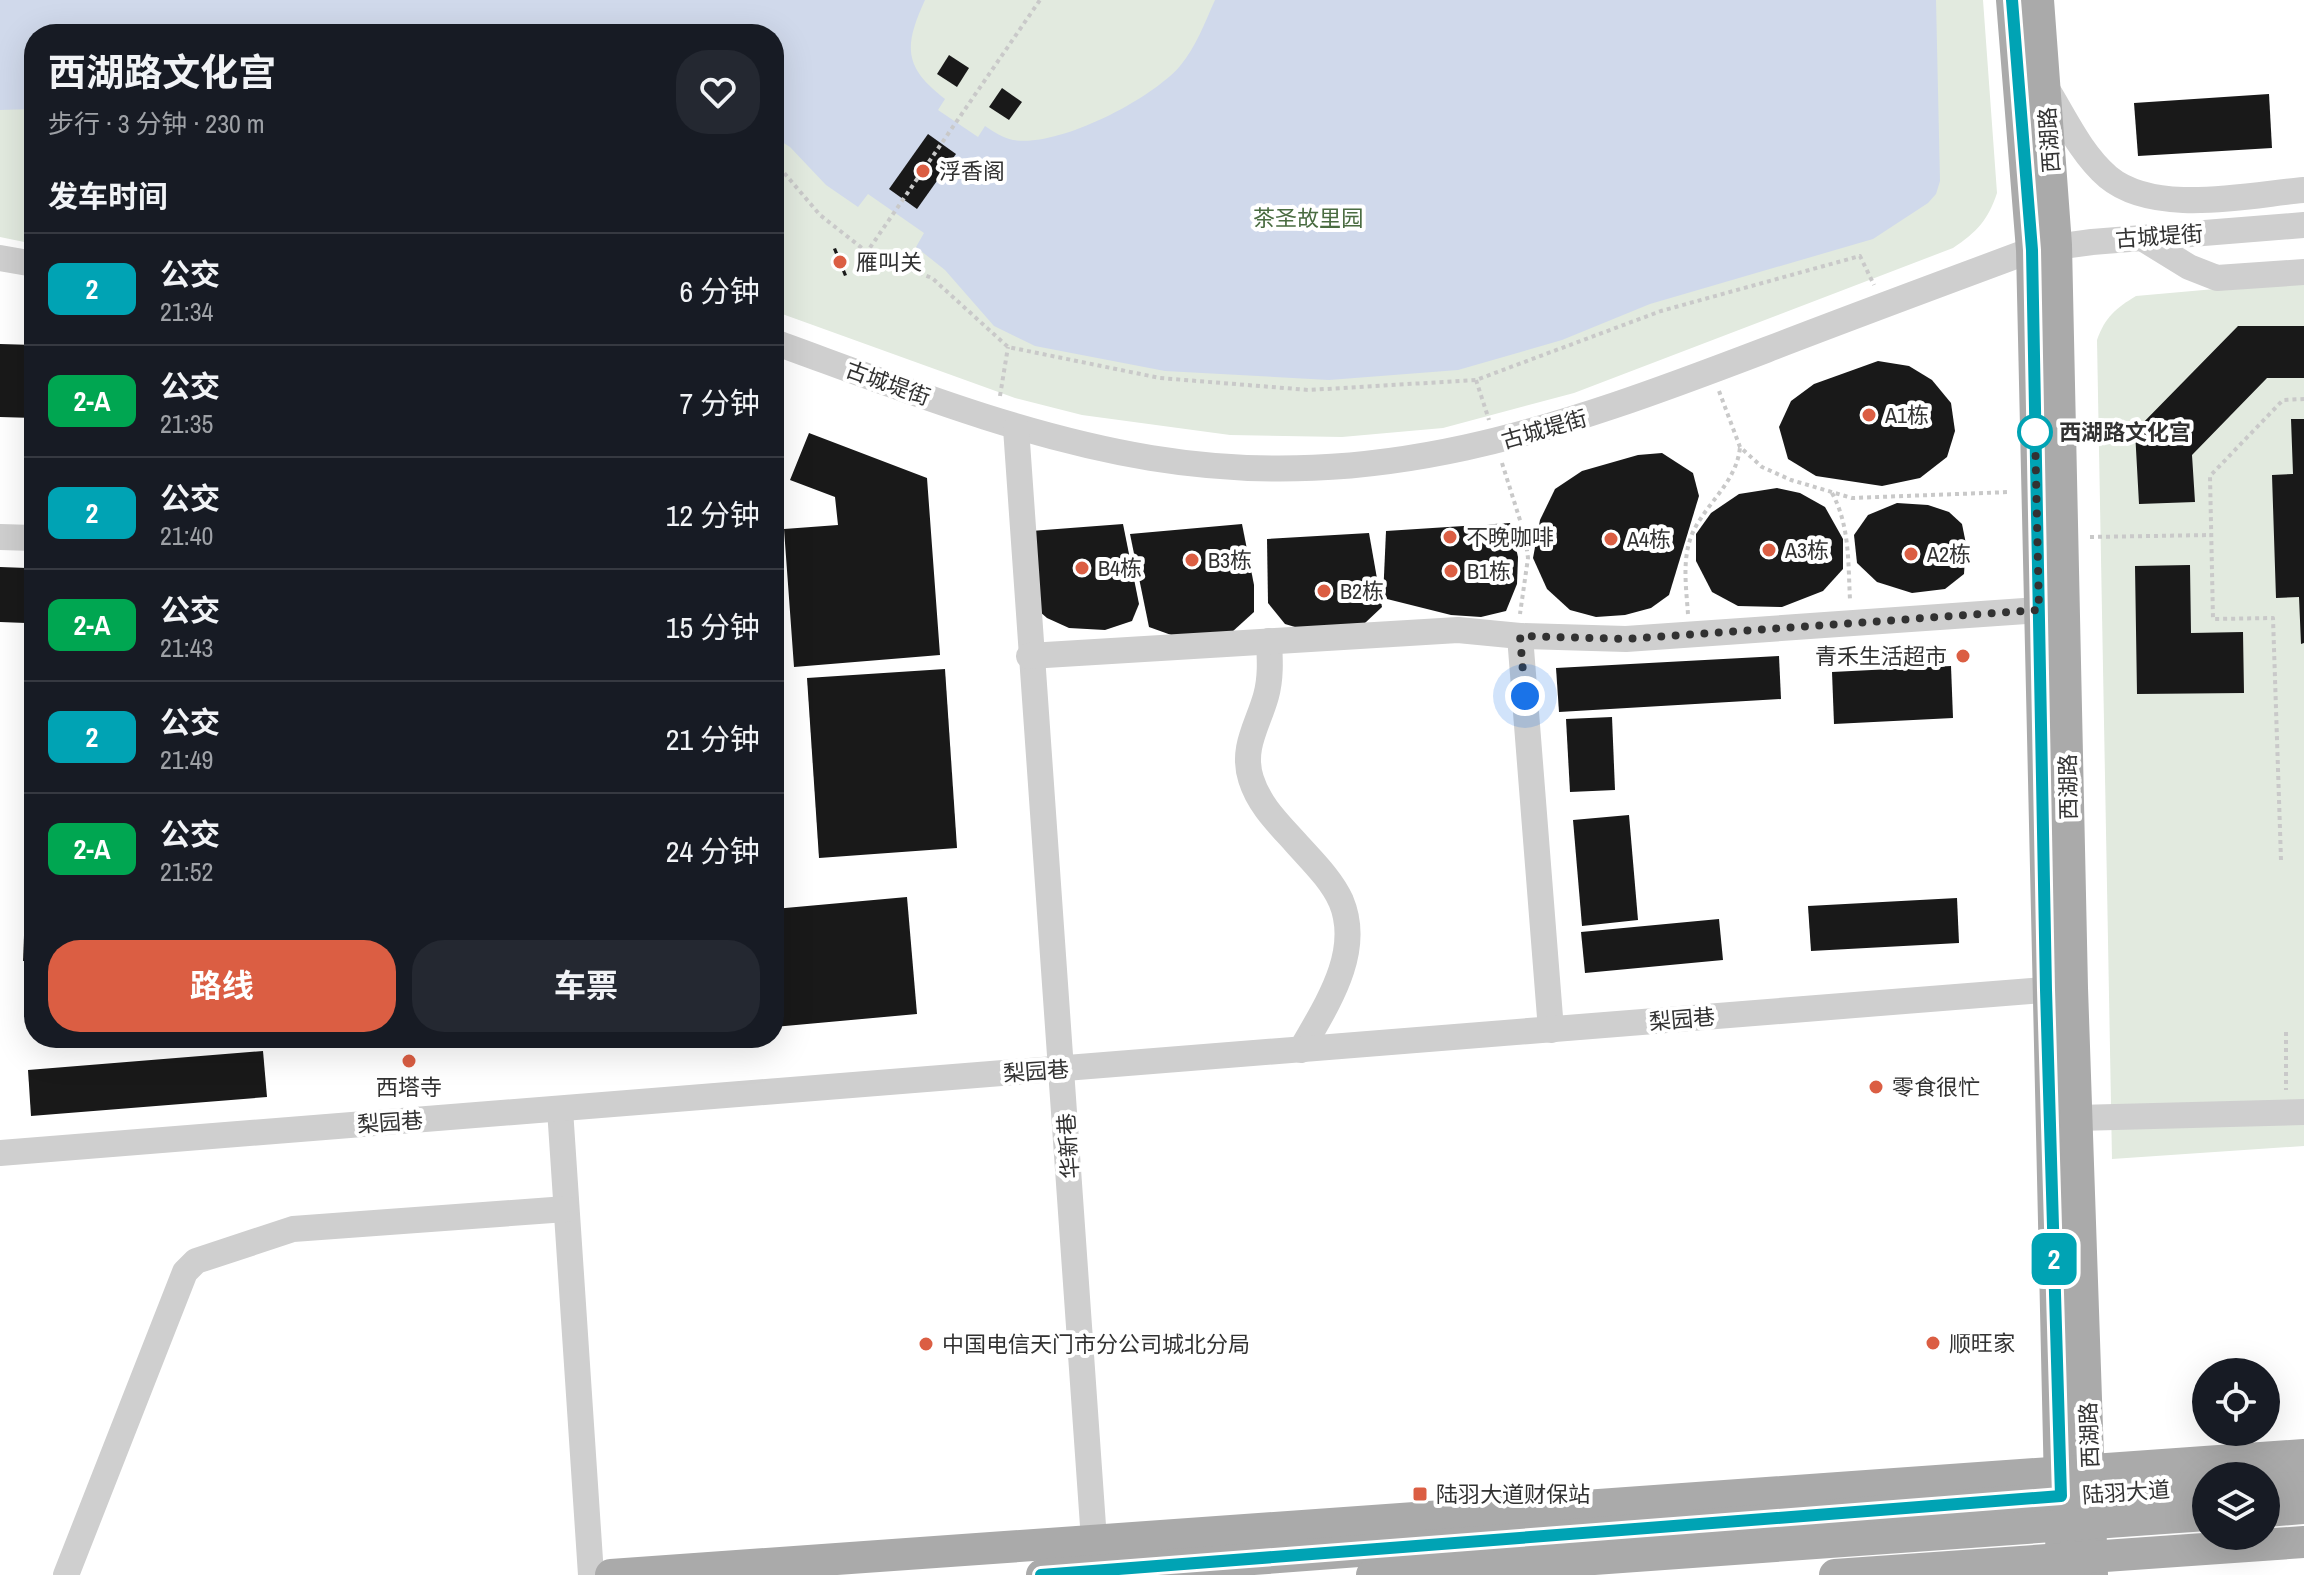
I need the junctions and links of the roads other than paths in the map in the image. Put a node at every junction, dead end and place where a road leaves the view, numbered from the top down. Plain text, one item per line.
1 (2012, 0) edge
2 (2038, 0) edge
3 (2044, 85) junction
4 (2304, 190) edge
5 (2304, 225) edge
6 (2142, 238) junction
7 (2044, 248) junction
8 (0, 258) edge
9 (24, 262) edge
10 (2304, 272) edge
11 (784, 346) edge
12 (1006, 426) junction
13 (0, 537) edge
14 (24, 538) edge
15 (2039, 610) junction
16 (1520, 636) junction
17 (1269, 641) junction
18 (1029, 656) junction
19 (2059, 989) junction
20 (1551, 1030) junction
21 (1301, 1050) junction
22 (1063, 1069) junction
23 (560, 1109) junction
24 (2295, 1112) edge
25 (2077, 1118) junction
26 (0, 1153) edge
27 (566, 1209) junction
28 (2304, 1455) edge
29 (2304, 1481) edge
30 (2280, 1482) edge
31 (2192, 1488) edge
32 (2076, 1496) junction
33 (2304, 1508) edge
34 (2280, 1510) edge
35 (2192, 1513) edge
36 (1094, 1540) junction
37 (2304, 1542) edge
38 (2077, 1566) edge
39 (66, 1575) edge
40 (591, 1575) edge
41 (611, 1575) edge
42 (1042, 1575) edge
43 (1372, 1575) edge
44 (1835, 1575) edge

1 - 7 main road, 西湖路
2 - 3 main road, 西湖路
3 - 4 street
3 - 7 main road, 西湖路
5 - 6 street, 古城堤街
6 - 7 street, 古城堤街
6 - 10 street
7 - 12 street, 古城堤街
7 - 15 main road, 西湖路
7 - 19 main road, 西湖路
8 - 9 street
11 - 12 street, 古城堤街
12 - 18 street, 华新巷
13 - 14 street
15 - 16 street
15 - 19 main road, 西湖路
16 - 17 street
16 - 20 street
17 - 18 street
17 - 21 street
18 - 22 street, 华新巷
19 - 20 street, 梨园巷
19 - 25 main road, 西湖路
19 - 32 main road, 西湖路
20 - 21 street, 梨园巷
21 - 22 street, 梨园巷
22 - 23 street, 梨园巷
22 - 36 street, 华新巷
23 - 26 street, 梨园巷
23 - 27 street
24 - 25 street
25 - 32 main road, 西湖路
27 - 39 street
27 - 40 street
28 - 32 main road
29 - 30 main road
31 - 32 main road, 陆羽大道
32 - 35 main road, 陆羽大道
32 - 36 main road
32 - 38 main road, 西湖路
32 - 42 main road, 陆羽大道
32 - 43 main road, 陆羽大道
33 - 34 main road
36 - 41 main road
37 - 38 main road
38 - 44 main road

